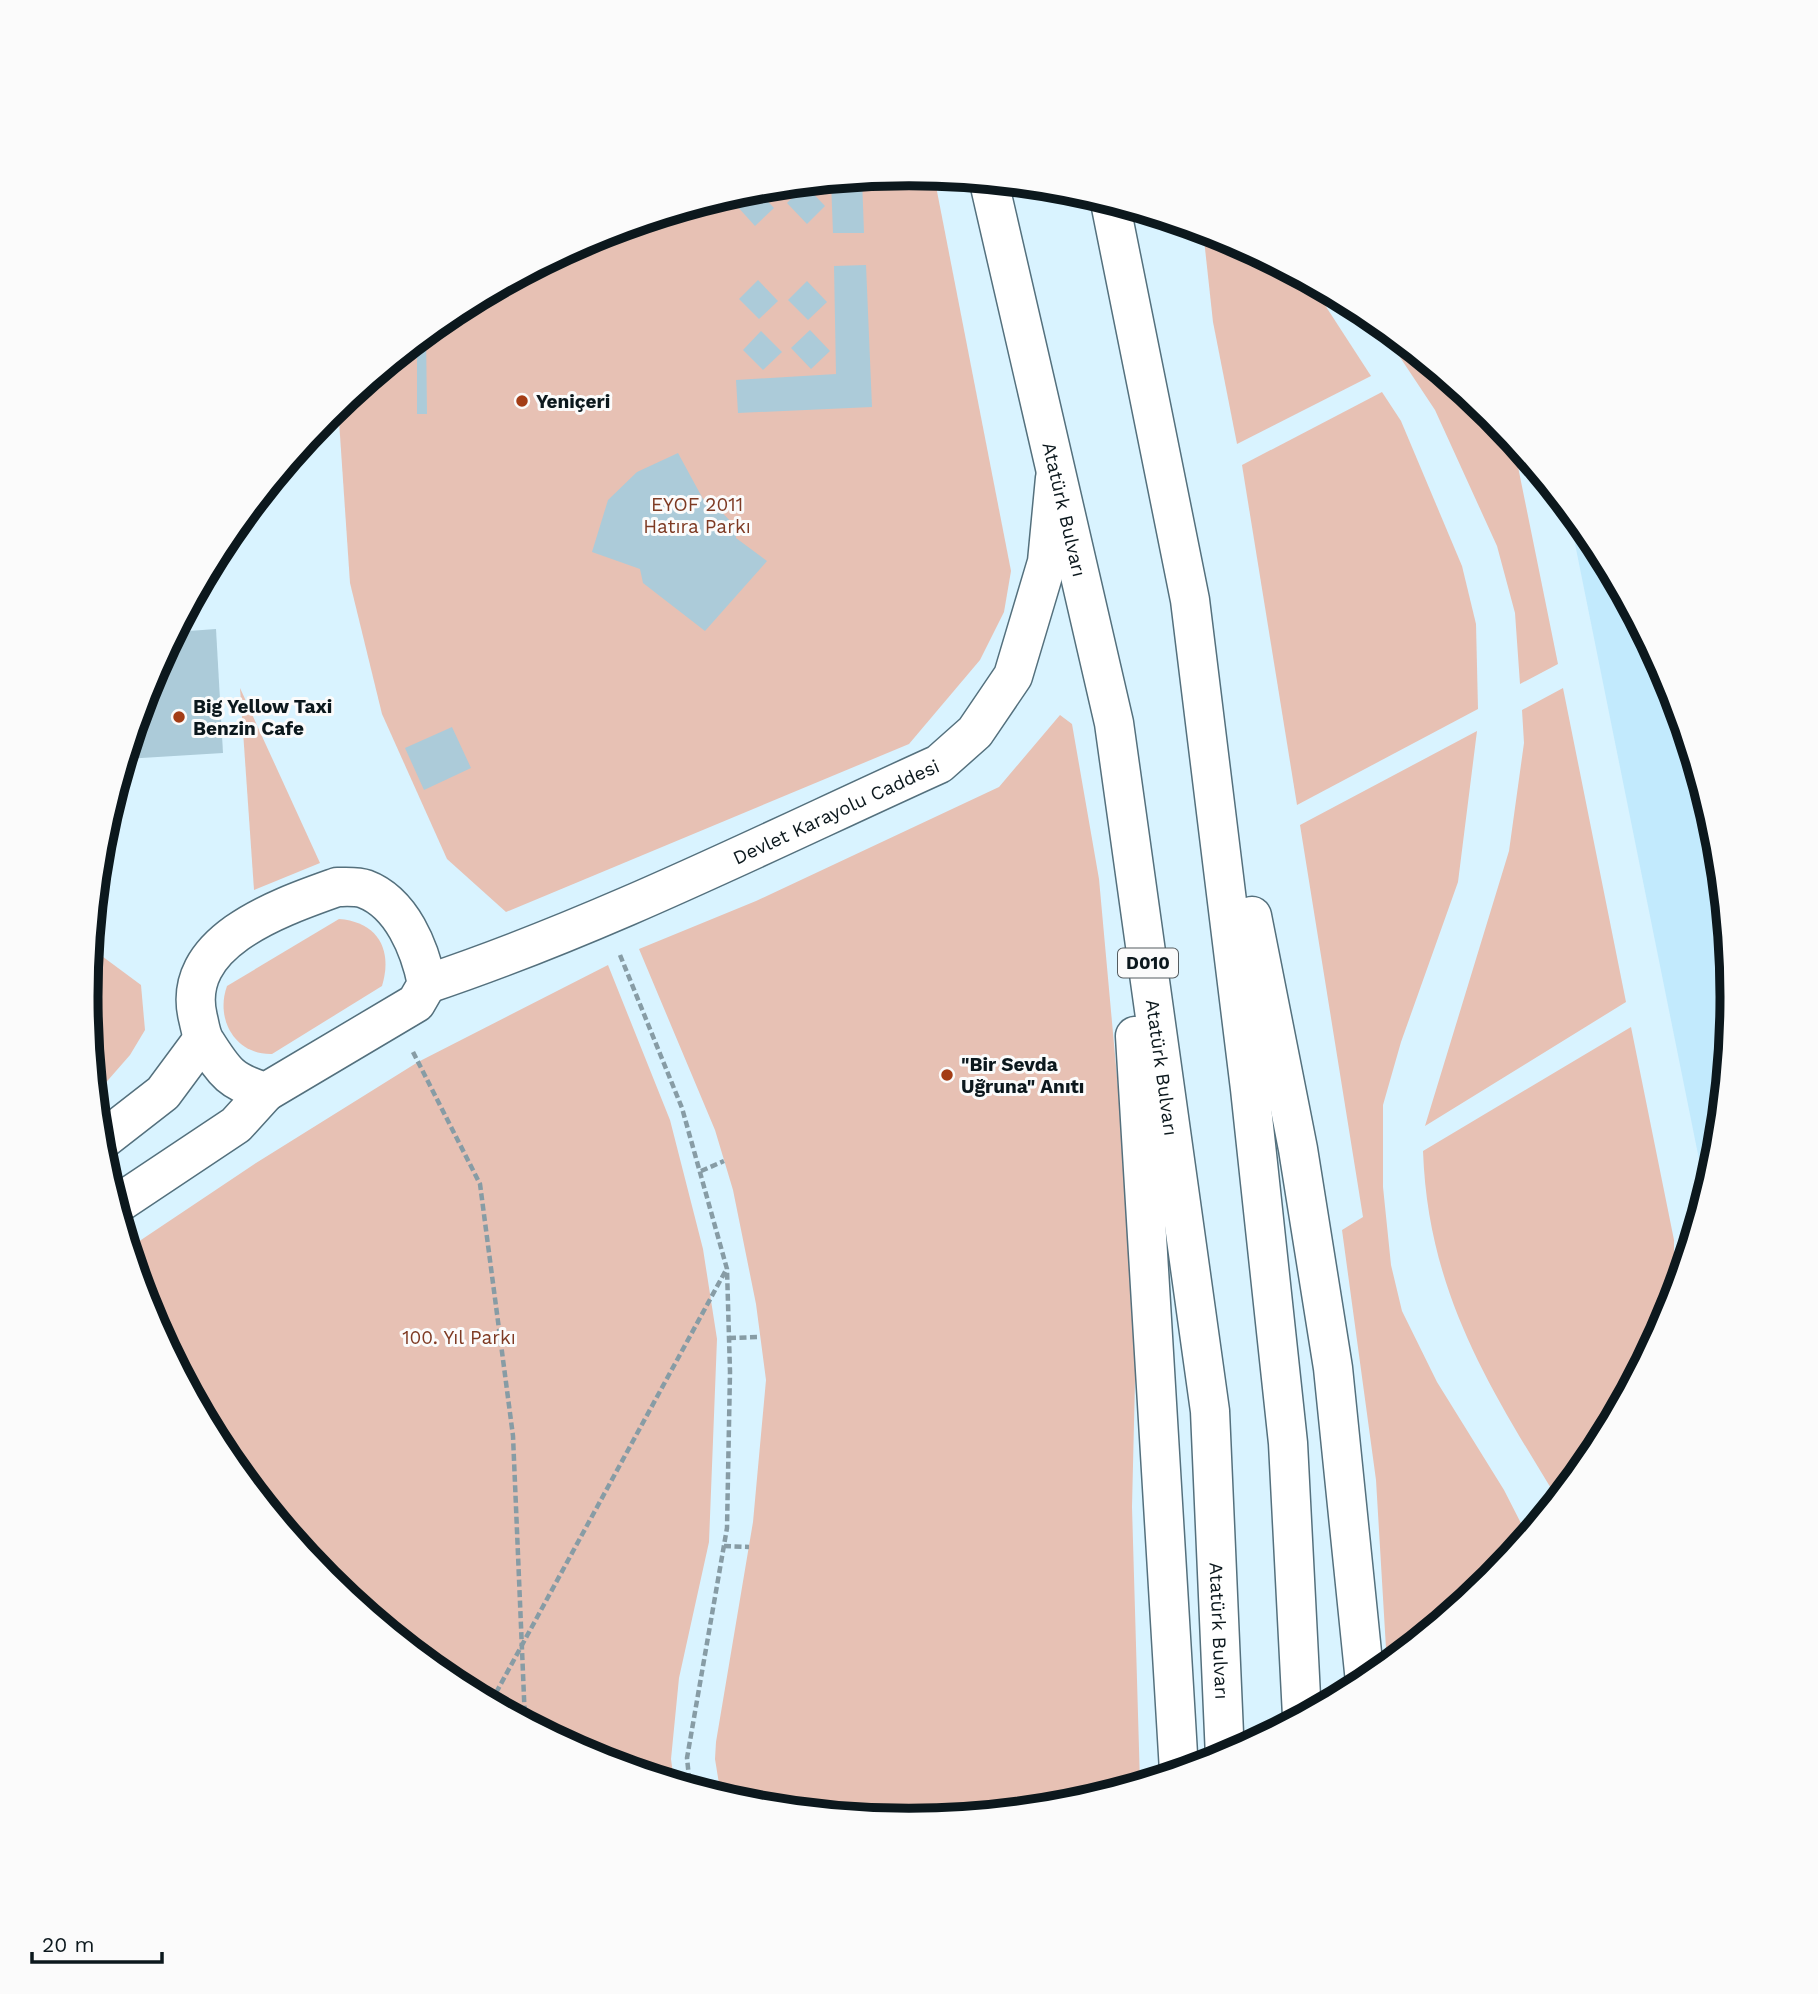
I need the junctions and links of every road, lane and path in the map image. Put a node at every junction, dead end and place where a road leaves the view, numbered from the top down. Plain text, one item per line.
1 (991, 191) edge
2 (1112, 212) edge
3 (1056, 465) junction
4 (1190, 600) junction
5 (1115, 723) junction
6 (604, 915) junction
7 (427, 984) junction
8 (393, 1018) junction
9 (203, 1039) junction
10 (266, 1091) junction
11 (110, 1134) edge
12 (724, 1160) dead end
13 (701, 1171) junction
14 (124, 1199) edge
15 (727, 1269) junction
16 (759, 1336) dead end
17 (729, 1338) junction
18 (724, 1546) junction
19 (749, 1547) dead end
20 (521, 1642) junction
21 (1364, 1668) edge
22 (495, 1694) edge
23 (1301, 1706) edge
24 (524, 1710) edge
25 (1224, 1744) edge
26 (1178, 1762) edge
27 (689, 1777) edge

1 - 3 main road, Atatürk Bulvarı / D010
2 - 4 main road
3 - 5 main road, Atatürk Bulvarı / D010
3 - 6 main road, Devlet Karayolu Caddesi
4 - 21 main road
4 - 23 main road
5 - 25 main road, Atatürk Bulvarı / D010
5 - 26 main road
6 - 7 main road, Devlet Karayolu Caddesi
6 - 13 path
7 - 8 main road
7 - 9 main road
8 - 10 main road
8 - 20 path
9 - 10 main road
9 - 11 main road
10 - 14 main road
12 - 13 path
13 - 15 path
15 - 17 path
15 - 20 path
16 - 17 path
17 - 18 path
18 - 19 path
18 - 27 path
20 - 22 path
20 - 24 path

